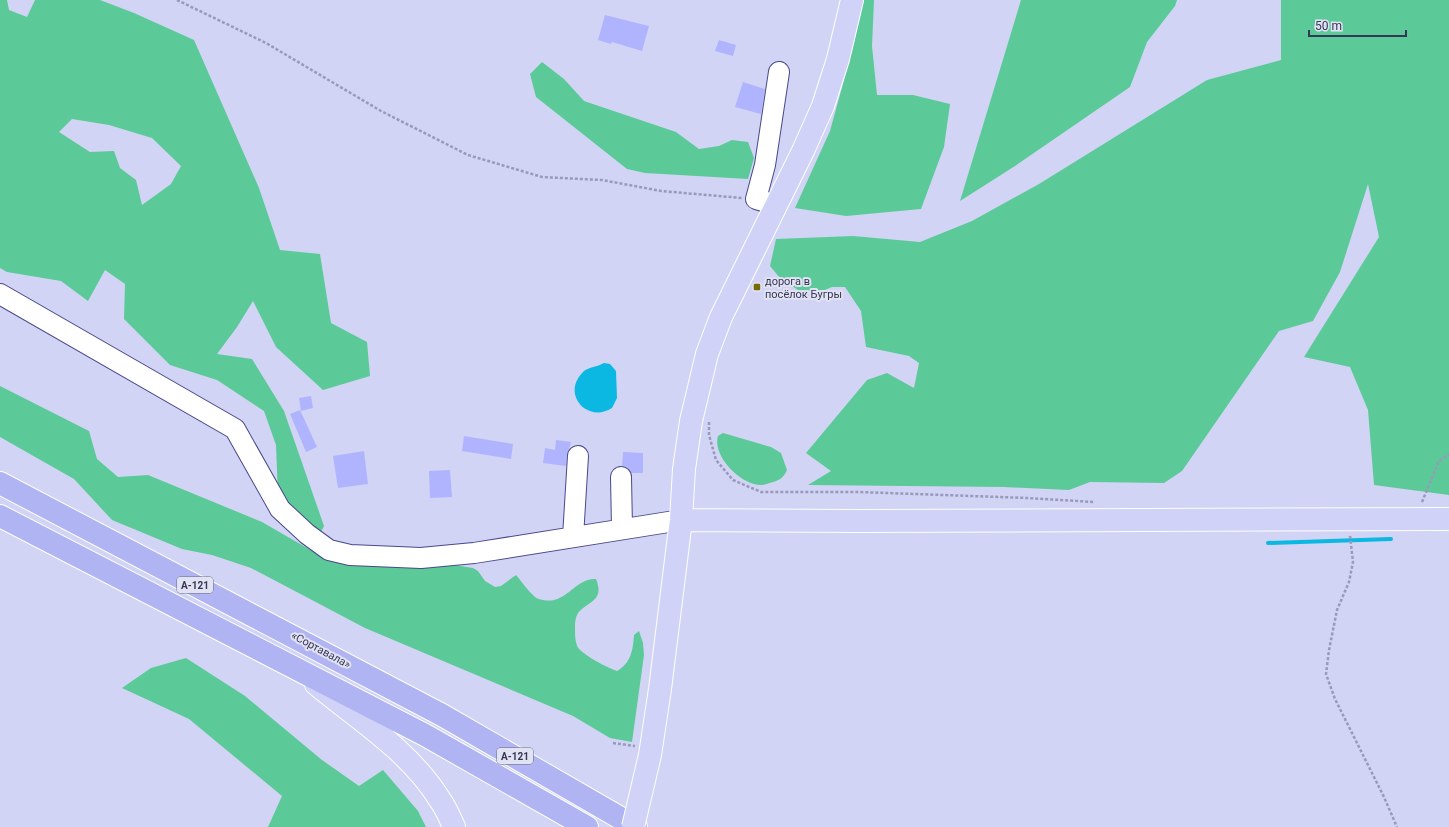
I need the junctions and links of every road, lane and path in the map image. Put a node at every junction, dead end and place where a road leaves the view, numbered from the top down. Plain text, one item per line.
1 (177, 0) edge
2 (852, 0) edge
3 (779, 72) dead end
4 (756, 199) junction
5 (776, 206) junction
6 (0, 294) edge
7 (710, 419) dead end
8 (1449, 454) edge
9 (578, 456) dead end
10 (621, 477) dead end
11 (0, 483) edge
12 (1042, 498) dead end
13 (0, 516) edge
14 (1419, 519) junction
15 (1449, 519) edge
16 (681, 520) junction
17 (622, 528) junction
18 (573, 537) junction
19 (1350, 537) dead end
20 (302, 672) junction
21 (613, 743) dead end
22 (651, 752) junction
23 (454, 827) edge
24 (587, 827) edge
25 (635, 827) edge
26 (1397, 827) edge

1 - 4 path
2 - 5 main road
3 - 4 street
4 - 5 street
5 - 16 main road
6 - 18 street
7 - 12 path
8 - 14 path
9 - 18 street
10 - 17 street
11 - 25 highway, «Сортавала» / А-121
13 - 20 highway, А-121
14 - 15 main road
14 - 16 main road
16 - 17 street
16 - 22 main road
17 - 18 street
19 - 26 path
20 - 23 main road
20 - 24 highway, А-121
21 - 22 path
22 - 25 main road, bridge

